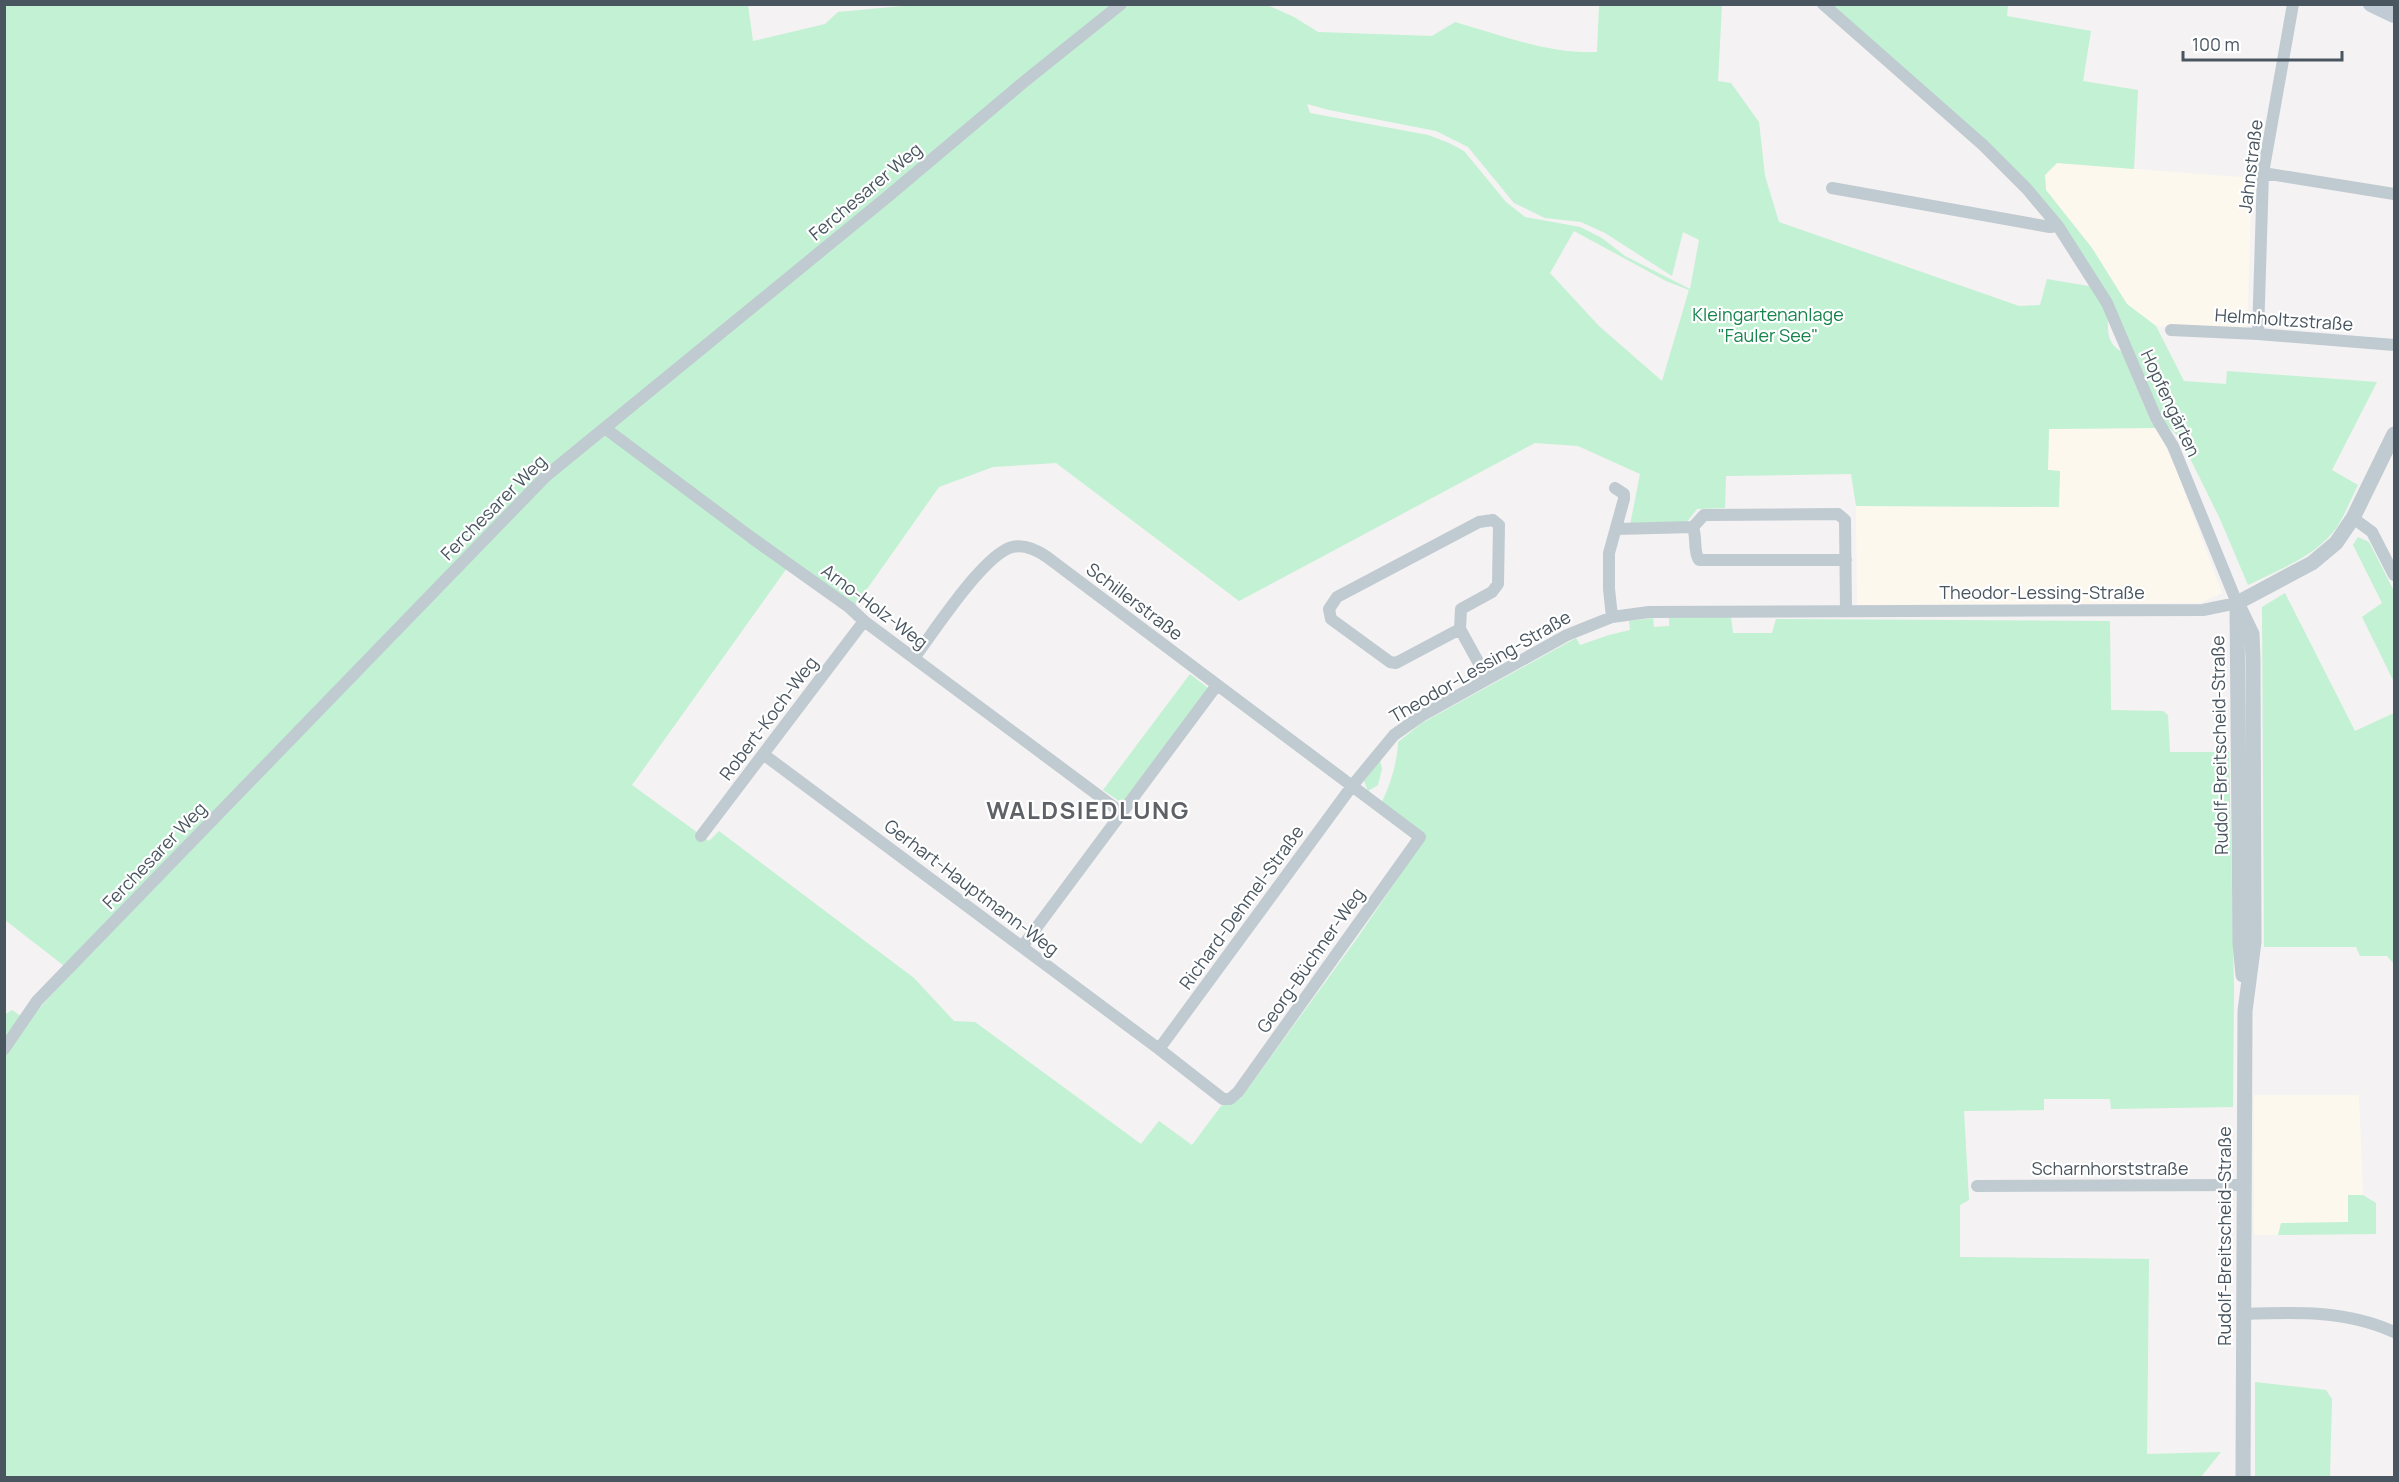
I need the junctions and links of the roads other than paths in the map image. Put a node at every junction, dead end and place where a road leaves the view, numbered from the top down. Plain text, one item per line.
1 (1121, 4) edge
2 (1823, 4) edge
3 (2293, 4) edge
4 (2372, 4) edge
5 (2394, 15) edge
6 (2264, 172) junction
7 (1832, 188) dead end
8 (2394, 194) edge
9 (2058, 226) junction
10 (2172, 330) dead end
11 (2258, 334) junction
12 (2394, 345) edge
13 (606, 429) junction
14 (2394, 434) edge
15 (1615, 488) dead end
16 (2353, 518) junction
17 (1693, 527) junction
18 (1616, 529) junction
19 (1846, 560) junction
20 (2391, 560) edge
21 (2394, 575) edge
22 (2237, 603) junction
23 (1846, 611) junction
24 (1612, 617) junction
25 (864, 621) junction
26 (1460, 629) junction
27 (914, 658) junction
28 (1487, 678) junction
29 (1217, 685) junction
30 (763, 754) junction
31 (1352, 786) junction
32 (1122, 813) junction
33 (701, 836) dead end
34 (1022, 947) junction
35 (1159, 1049) junction
36 (4, 1050) edge
37 (2243, 1185) junction
38 (1977, 1186) dead end
39 (2244, 1314) junction
40 (2394, 1332) edge
41 (2243, 1478) edge

1 - 13 street, Ferchesarer Weg
2 - 9 street, Hopfengärten
3 - 6 street, Jahnstraße
4 - 5 main road
6 - 8 street
6 - 11 street, Jahnstraße
7 - 9 street
9 - 22 street, Hopfengärten
10 - 11 street, Helmholtzstraße
11 - 12 street, Helmholtzstraße
13 - 25 street, Arno-Holz-Weg
13 - 36 street, Ferchesarer Weg
14 - 16 street
15 - 18 street
16 - 20 street
16 - 22 street
17 - 18 street
17 - 19 street
17 - 19 street
18 - 24 street
19 - 23 street
20 - 21 street
22 - 23 street, Theodor-Lessing-Straße
22 - 37 street, Rudolf-Breitscheid-Straße
23 - 24 street, Theodor-Lessing-Straße
24 - 28 street, Theodor-Lessing-Straße
25 - 27 street, Arno-Holz-Weg
25 - 30 street, Robert-Koch-Weg
26 - 26 street
26 - 28 street
27 - 29 street, Schillerstraße
27 - 32 street, Arno-Holz-Weg
28 - 31 street, Theodor-Lessing-Straße
29 - 31 street, Schillerstraße
29 - 32 street
30 - 33 street, Robert-Koch-Weg
30 - 34 street, Gerhart-Hauptmann-Weg
31 - 35 street, Richard-Dehmel-Straße
31 - 35 street, Georg-Büchner-Weg
32 - 34 street
34 - 35 street, Gerhart-Hauptmann-Weg
37 - 38 street, Scharnhorststraße
37 - 39 street, Rudolf-Breitscheid-Straße
39 - 40 street
39 - 41 street, Rudolf-Breitscheid-Straße

